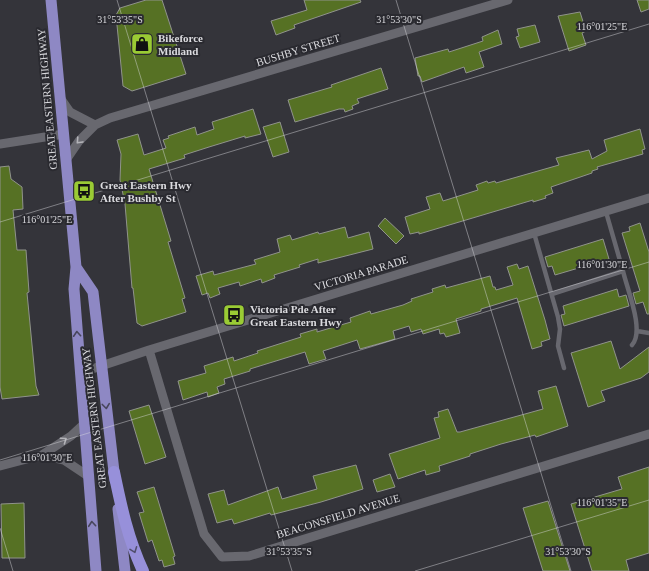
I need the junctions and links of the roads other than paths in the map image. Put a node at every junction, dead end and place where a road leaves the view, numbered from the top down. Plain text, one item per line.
1 (51, 0) edge
2 (508, 0) edge
3 (60, 99) junction
4 (95, 125) junction
5 (64, 134) junction
6 (0, 144) edge
7 (66, 160) junction
8 (649, 198) edge
9 (606, 212) junction
10 (534, 233) junction
11 (76, 267) junction
12 (623, 271) junction
13 (552, 294) junction
14 (637, 331) junction
15 (649, 333) edge
16 (632, 345) dead end
17 (149, 350) junction
18 (101, 367) junction
19 (564, 368) dead end
20 (80, 373) junction
21 (84, 424) junction
22 (649, 434) edge
23 (42, 455) junction
24 (0, 466) edge
25 (114, 472) junction
26 (88, 476) junction
27 (96, 571) edge
28 (125, 571) edge
29 (143, 571) edge

1 - 3 highway, GREAT EASTERN HIGHWAY
2 - 4 street, BUSHBY STREET
3 - 4 street
3 - 5 highway, GREAT EASTERN HIGHWAY
4 -> 7 street, BUSHBY STREET
5 - 6 street
5 - 7 highway, GREAT EASTERN HIGHWAY
7 - 11 highway, GREAT EASTERN HIGHWAY
8 - 9 street, VICTORIA PARADE
9 - 10 street, VICTORIA PARADE
9 - 12 lane
10 - 13 lane
10 - 17 street, VICTORIA PARADE
11 - 18 highway, GREAT EASTERN HIGHWAY
20 -> 11 highway, GREAT EASTERN HIGHWAY
12 - 13 lane
12 - 14 lane
13 - 19 lane
14 - 15 lane
14 - 16 lane
17 - 18 street, VICTORIA PARADE
17 - 22 street, BEACONSFIELD AVENUE
18 - 20 street, VICTORIA PARADE
18 -> 25 highway, GREAT EASTERN HIGHWAY
20 - 21 highway, GREAT EASTERN HIGHWAY
23 -> 21 street
21 - 26 highway, GREAT EASTERN HIGHWAY
23 - 24 street
23 - 26 street
25 - 28 highway, GREAT EASTERN HIGHWAY
25 -> 29 highway
27 -> 26 highway, GREAT EASTERN HIGHWAY

